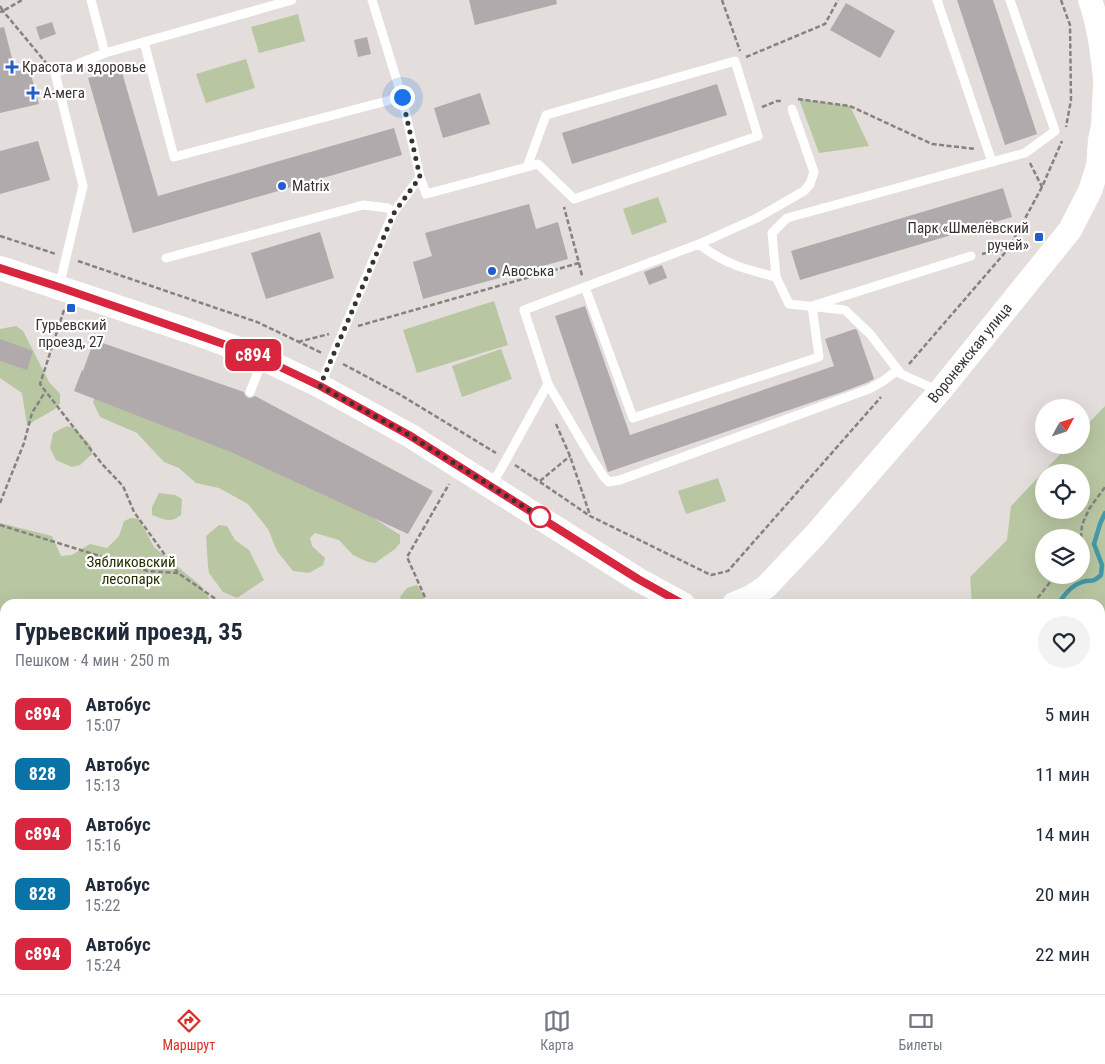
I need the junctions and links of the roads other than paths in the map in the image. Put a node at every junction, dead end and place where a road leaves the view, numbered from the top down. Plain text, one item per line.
1 (91, 0) edge
2 (292, 0) edge
3 (372, 0) edge
4 (937, 0) edge
5 (1010, 0) edge
6 (1090, 0) edge
7 (144, 42) junction
8 (105, 53) junction
9 (1105, 78) edge
10 (1105, 84) edge
11 (402, 97) junction
12 (792, 104) road end
13 (992, 162) junction
14 (527, 167) junction
15 (420, 177) junction
16 (394, 213) junction
17 (699, 244) junction
18 (971, 256) road end
19 (166, 258) dead end
20 (0, 268) edge
21 (776, 278) junction
22 (59, 287) junction
23 (585, 287) junction
24 (812, 306) junction
25 (263, 359) junction
26 (900, 372) junction
27 (548, 384) junction
28 (320, 386) junction
29 (940, 391) junction
30 (250, 392) dead end
31 (491, 486) junction
32 (674, 599) edge
33 (746, 599) edge

1 - 8 lane
2 - 7 lane
3 - 11 lane
4 - 13 lane
5 - 13 lane
6 - 9 street
7 - 8 lane
7 - 11 lane
8 - 22 lane
10 - 29 street, Воронежская улица
11 - 15 lane
12 - 17 lane
13 - 21 lane
14 - 14 lane
14 - 15 lane
15 - 16 lane
16 - 19 lane
16 - 28 lane
17 - 21 lane
17 - 23 lane
18 - 24 lane
20 - 22 street
21 - 24 lane
22 - 25 street
23 - 24 lane
23 - 27 lane
24 - 26 lane
25 - 28 street
25 - 30 lane
26 - 27 lane
26 - 29 lane
27 - 31 lane
28 - 31 street
29 - 33 street, Воронежская улица
31 - 32 street

